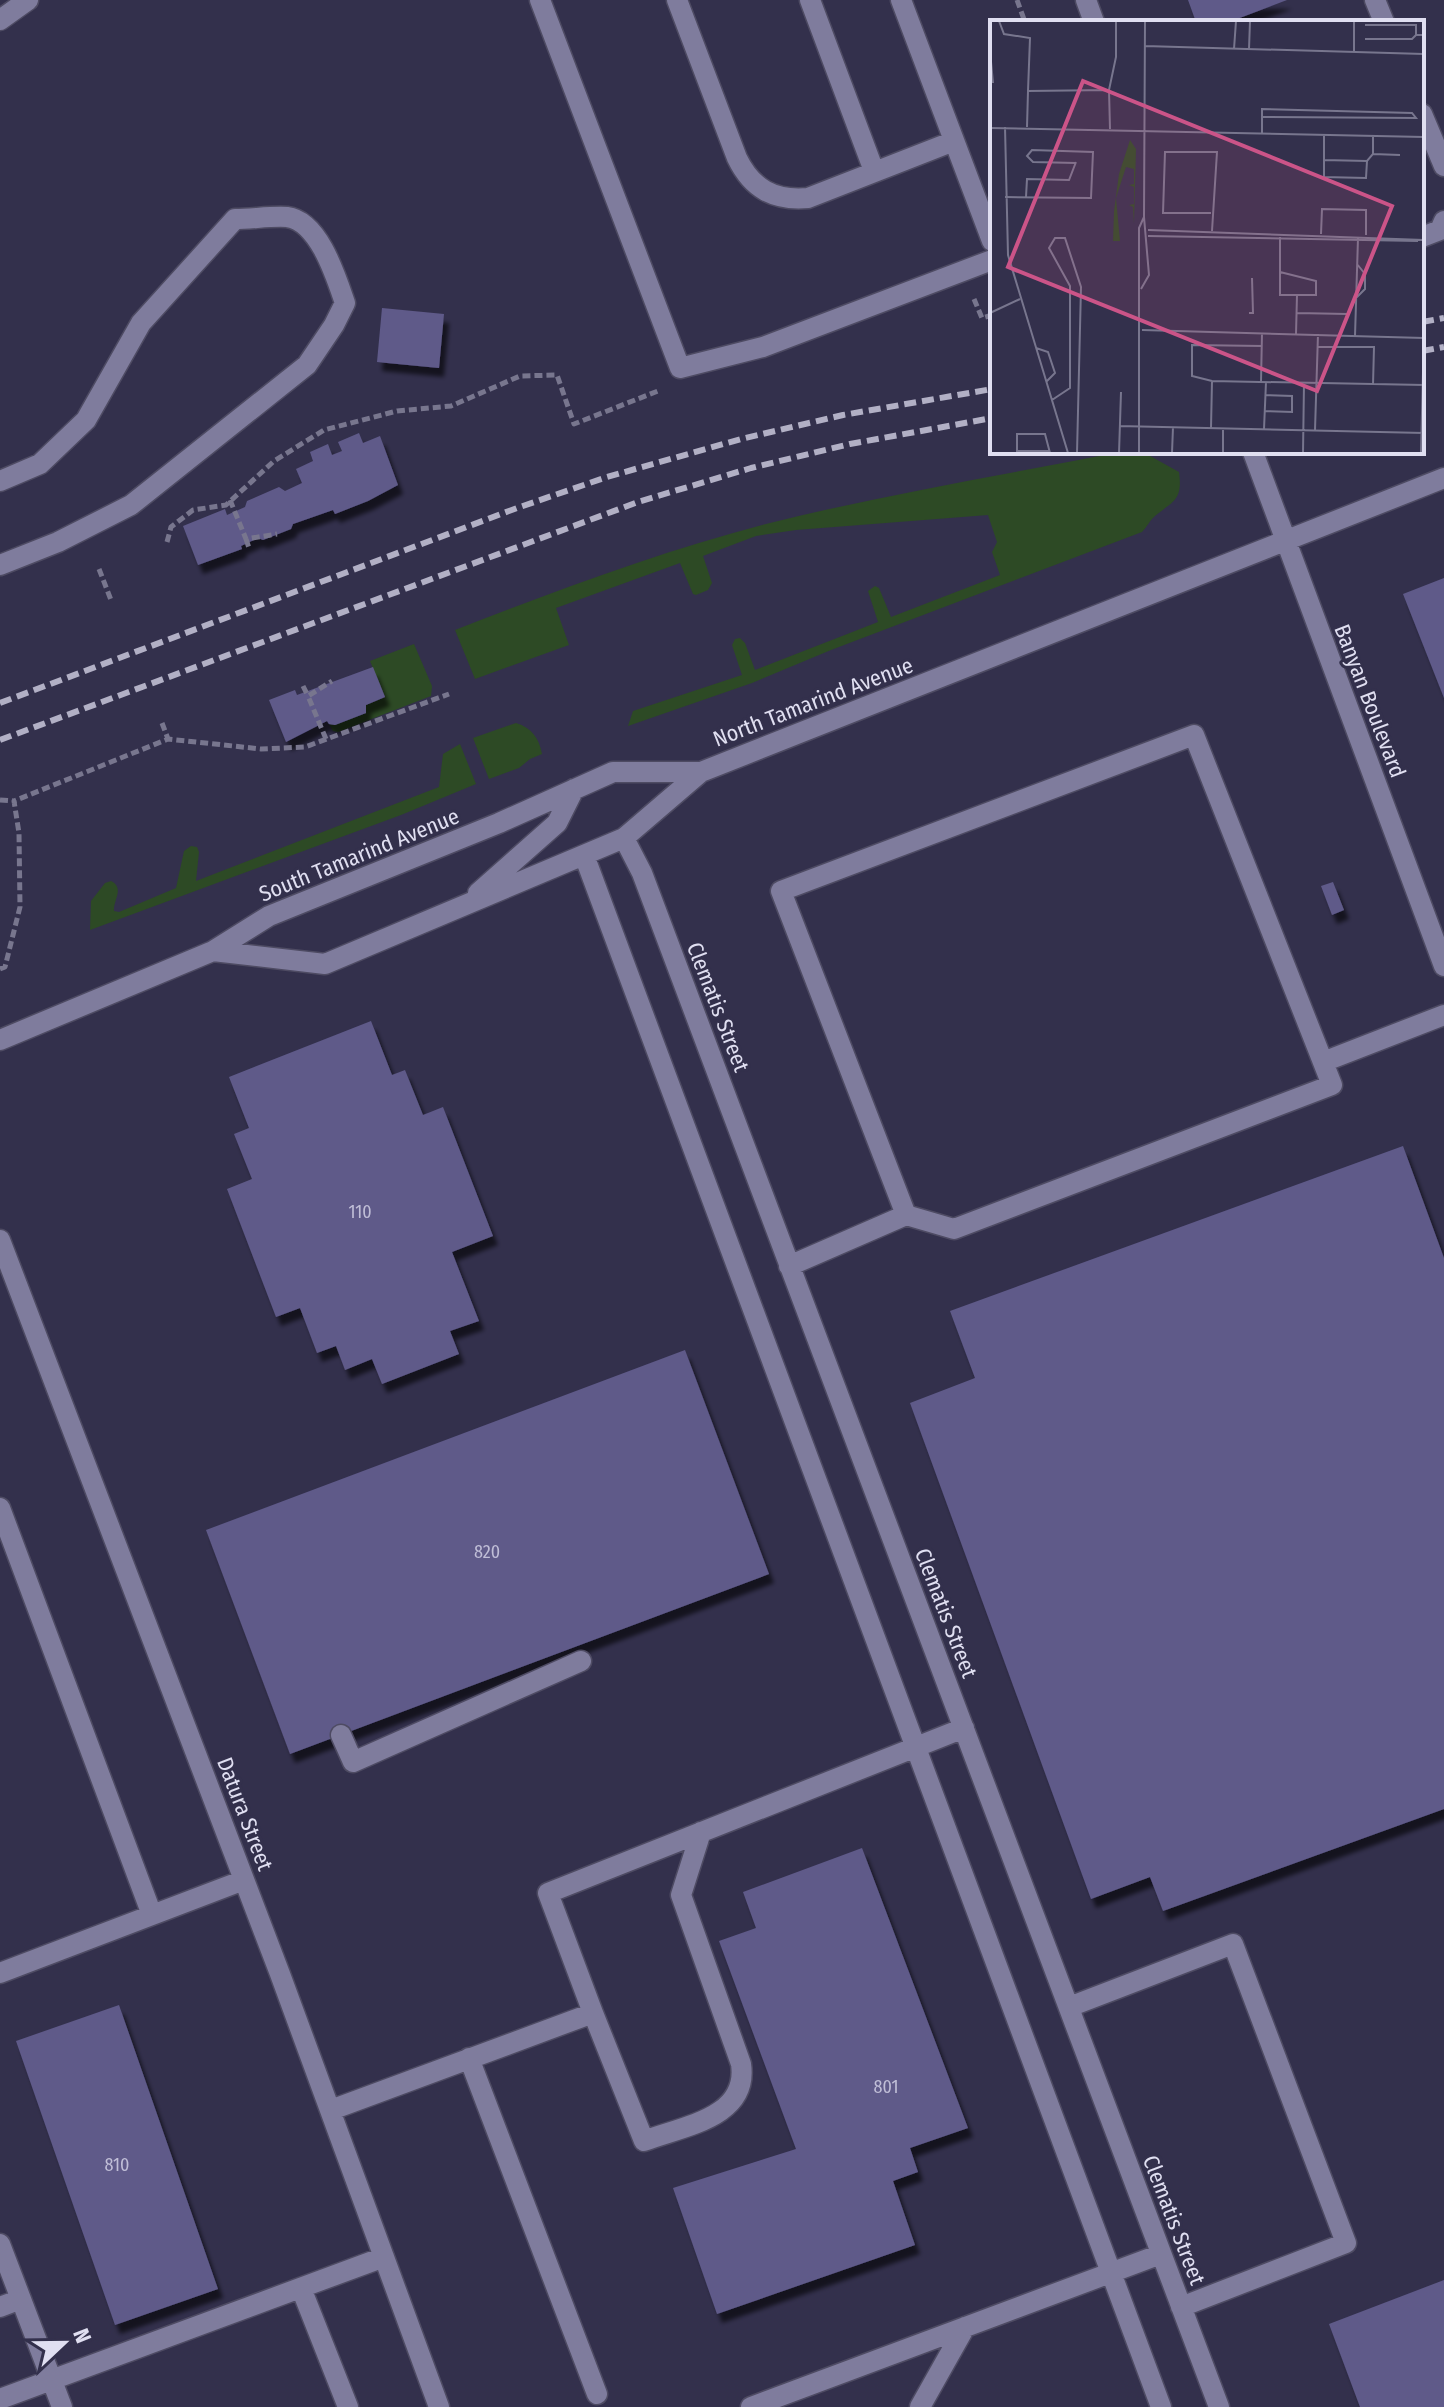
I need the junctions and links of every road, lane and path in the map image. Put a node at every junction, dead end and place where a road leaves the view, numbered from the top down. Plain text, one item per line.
1 (28, 0) edge
2 (540, 0) edge
3 (677, 0) edge
4 (810, 0) edge
5 (901, 0) edge
6 (1017, 0) edge
7 (1086, 0) edge
8 (1375, 0) edge
9 (0, 20) edge
10 (1024, 20) edge
11 (1093, 20) edge
12 (1383, 20) edge
13 (1424, 119) edge
14 (954, 141) junction
15 (1444, 166) edge
16 (874, 171) junction
17 (1444, 221) edge
18 (990, 236) edge
19 (1424, 236) edge
20 (990, 261) edge
21 (680, 368) junction
22 (1254, 454) edge
23 (1444, 478) edge
24 (0, 481) edge
25 (230, 500) junction
26 (277, 534) dead end
27 (246, 539) junction
28 (167, 542) dead end
29 (1285, 543) junction
30 (249, 548) dead end
31 (0, 565) edge
32 (99, 569) dead end
33 (111, 600) dead end
34 (332, 681) dead end
35 (303, 686) dead end
36 (449, 694) dead end
37 (308, 696) junction
38 (162, 723) dead end
39 (168, 739) junction
40 (326, 739) junction
41 (701, 772) junction
42 (574, 789) junction
43 (0, 800) edge
44 (14, 801) junction
45 (624, 838) junction
46 (584, 855) junction
47 (459, 908) junction
48 (213, 951) junction
49 (1444, 966) edge
50 (0, 969) edge
51 (1444, 1015) edge
52 (0, 1040) edge
53 (1323, 1062) junction
54 (906, 1215) junction
55 (0, 1240) edge
56 (789, 1266) junction
57 (0, 1508) edge
58 (581, 1661) dead end
59 (964, 1728) junction
60 (341, 1735) dead end
61 (915, 1747) junction
62 (701, 1832) junction
63 (244, 1880) junction
64 (152, 1915) junction
65 (0, 1973) edge
66 (1069, 2007) junction
67 (593, 2013) junction
68 (469, 2058) junction
69 (331, 2110) junction
70 (0, 2244) edge
71 (1161, 2254) junction
72 (384, 2257) junction
73 (1111, 2272) junction
74 (301, 2288) junction
75 (21, 2299) junction
76 (0, 2307) edge
77 (1181, 2307) junction
78 (965, 2327) junction
79 (51, 2380) junction
80 (597, 2394) dead end
81 (0, 2399) edge
82 (62, 2407) edge
83 (348, 2407) edge
84 (439, 2407) edge
85 (751, 2407) edge
86 (920, 2407) edge
87 (1161, 2407) edge
88 (1219, 2407) edge

1 - 9 street
2 - 21 street
3 - 16 street
4 - 16 street
5 - 14 street
6 - 10 path
7 - 11 street
8 - 12 street
13 - 15 street
14 - 16 street
14 - 18 street
17 - 19 street
20 - 21 street
21 - 25 path
22 - 29 street, Banyan Boulevard
23 - 29 street, North Tamarind Avenue
24 - 31 street
25 - 27 path
25 - 28 path
26 - 27 path
27 - 30 path
29 - 41 street, North Tamarind Avenue
29 - 49 street, Banyan Boulevard
32 - 33 path
34 - 37 path
35 - 37 path
36 - 40 path
37 - 40 path
38 - 39 path
39 - 40 path
39 - 44 path
41 - 42 street, South Tamarind Avenue
41 - 45 street, North Tamarind Avenue
42 - 47 street
42 - 48 street, South Tamarind Avenue
43 - 44 path
44 - 50 path
45 - 46 street, North Tamarind Avenue
45 - 56 street, Clematis Street
46 - 47 street, North Tamarind Avenue
46 - 61 street
47 - 48 street, North Tamarind Avenue
48 - 52 street, South Tamarind Avenue
51 - 53 street
53 - 54 street
53 - 54 street
54 - 56 street
55 - 63 street, Datura Street
56 - 59 street, Clematis Street
57 - 64 street
58 - 60 street
59 - 61 street
59 - 66 street, Clematis Street
61 - 62 street
61 - 73 street
62 - 67 street
62 - 67 street
63 - 64 street
63 - 69 street, Datura Street
64 - 65 street
66 - 71 street, Clematis Street
66 - 77 street
67 - 68 street
68 - 69 street
68 - 80 street
69 - 72 street, Datura Street
70 - 75 street
71 - 73 street
71 - 77 street, Clematis Street
72 - 74 street
72 - 84 street, Datura Street
73 - 78 street
73 - 87 street
74 - 79 street
74 - 83 street
75 - 76 street
75 - 79 street
77 - 88 street, Clematis Street
78 - 85 street
78 - 86 street
79 - 81 street
79 - 82 street

